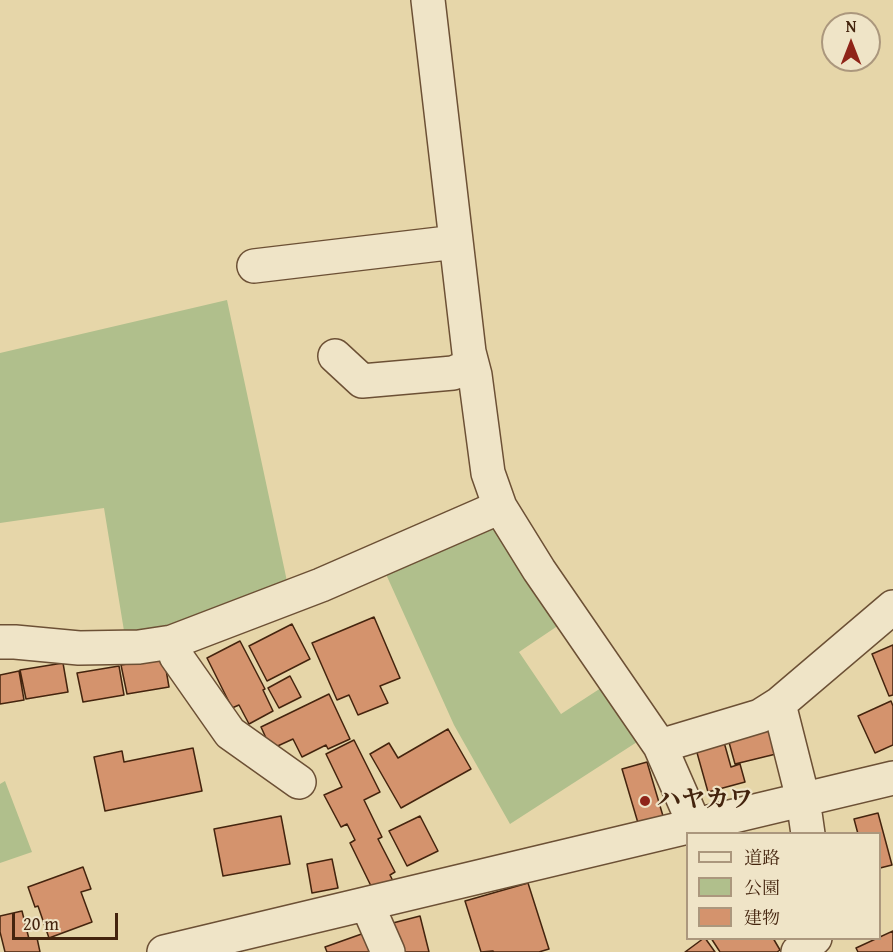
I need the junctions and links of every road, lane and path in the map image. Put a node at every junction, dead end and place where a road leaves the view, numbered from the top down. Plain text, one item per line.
1 (428, 0) edge
2 (456, 242) junction
3 (254, 266) dead end
4 (335, 356) dead end
5 (472, 365) junction
6 (500, 507) junction
7 (893, 607) edge
8 (0, 642) edge
9 (172, 642) junction
10 (779, 704) junction
11 (660, 746) junction
12 (893, 778) edge
13 (299, 782) dead end
14 (803, 799) junction
15 (695, 826) junction
16 (808, 832) edge
17 (367, 904) junction
18 (814, 940) edge
19 (164, 952) edge
20 (388, 952) edge
21 (798, 952) edge

1 - 2 street
2 - 3 street
2 - 5 street
4 - 5 street
5 - 6 street
6 - 9 street
6 - 11 street
7 - 10 street
8 - 9 street
9 - 13 street
10 - 11 street
10 - 14 street
11 - 15 street
12 - 14 street
14 - 15 street
14 - 16 street
15 - 17 street
17 - 19 street
17 - 20 street
18 - 21 street

